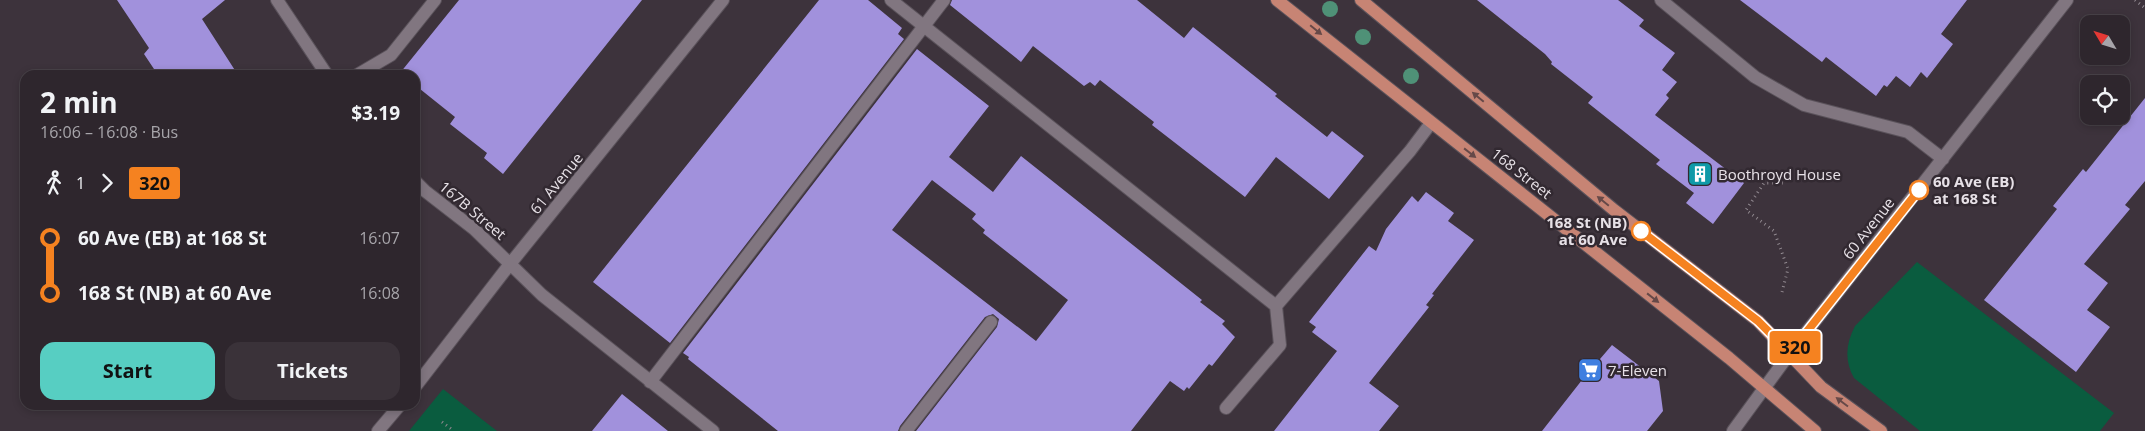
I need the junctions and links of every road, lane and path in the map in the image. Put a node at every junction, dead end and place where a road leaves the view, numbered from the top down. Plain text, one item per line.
1 (277, 0) edge
2 (435, 0) edge
3 (723, 0) edge
4 (891, 0) edge
5 (944, 0) edge
6 (1278, 0) edge
7 (1361, 0) edge
8 (1661, 0) edge
9 (2067, 0) edge
10 (2135, 0) edge
11 (2145, 8) edge
12 (924, 26) junction
13 (324, 70) edge
14 (366, 70) edge
15 (1431, 123) junction
16 (1942, 159) junction
17 (1783, 183) dead end
18 (420, 187) edge
19 (510, 264) junction
20 (1782, 292) dead end
21 (1276, 306) junction
22 (991, 322) dead end
23 (1790, 353) junction
24 (420, 381) edge
25 (650, 382) junction
26 (1764, 388) junction
27 (1226, 408) dead end
28 (396, 410) edge
29 (442, 422) dead end
30 (378, 431) edge
31 (454, 431) edge
32 (713, 431) edge
33 (906, 431) edge
34 (1733, 431) edge
35 (1815, 431) edge
36 (1881, 431) edge

1 - 13 street
2 - 14 street
3 - 19 street, 61 Avenue
4 - 12 street
5 - 12 street
6 -> 15 main road, 168 Street
23 -> 7 main road, 168 Street
8 - 16 street
9 - 16 street, 60 Avenue
10 - 11 path
12 - 21 street
12 - 25 street
15 - 21 street
15 -> 26 main road, 168 Street
16 - 23 street, 60 Avenue
17 - 20 path
18 - 19 street, 167B Street
19 - 24 street, 61 Avenue
19 - 25 street, 167B Street
21 - 27 street
22 - 33 street
23 - 26 street, 60 Avenue
36 -> 23 main road, 168 Street
25 - 32 street, 167B Street
26 - 34 street, 60 Avenue
26 - 35 main road, 168 Street
28 - 30 street
29 - 31 path

